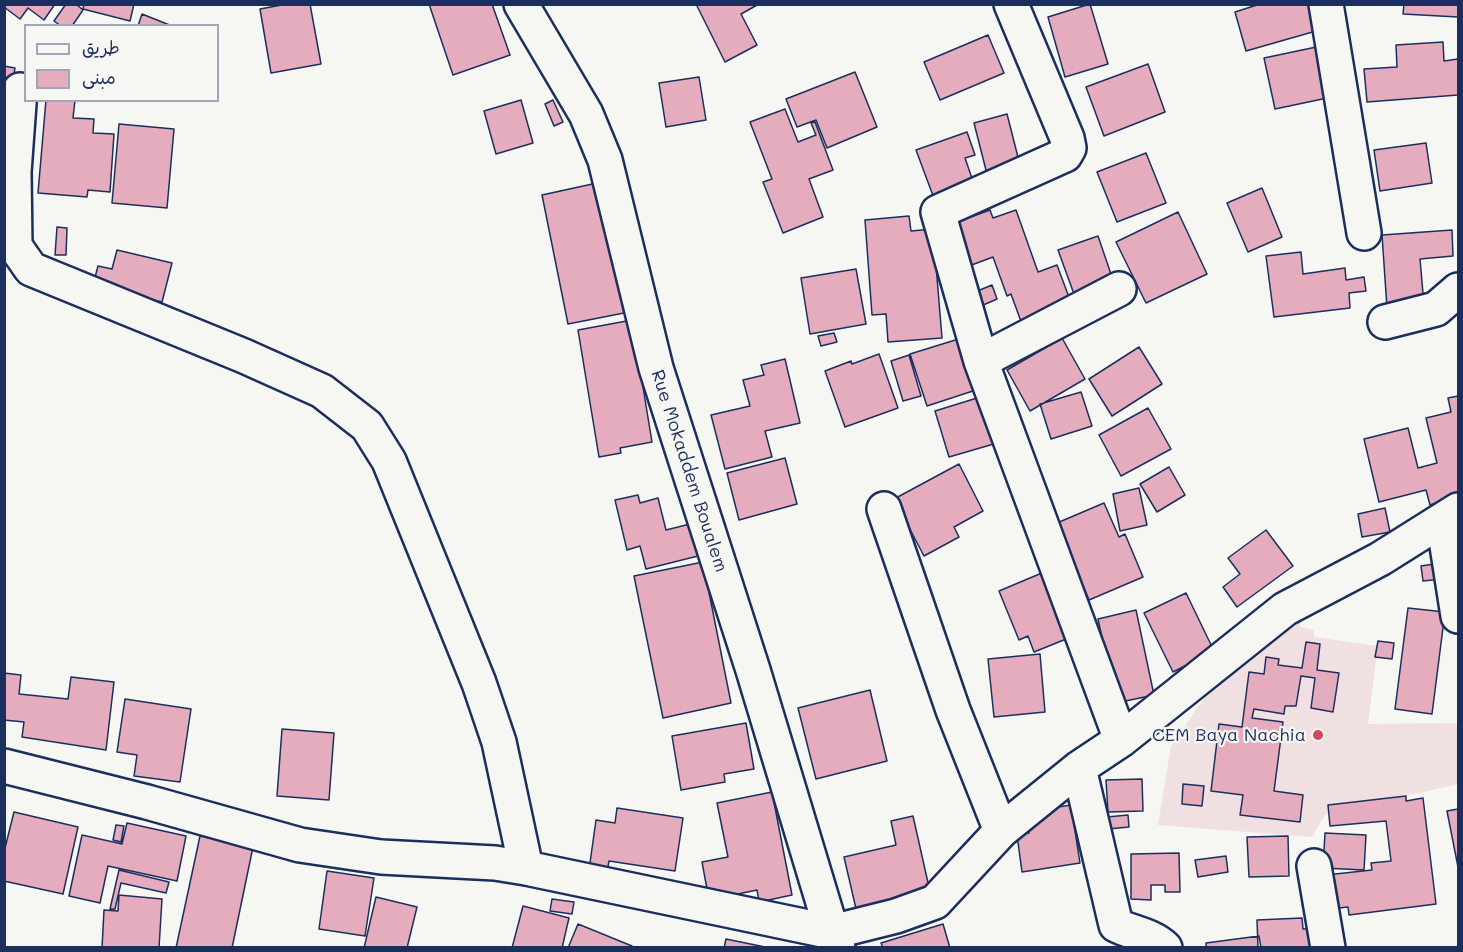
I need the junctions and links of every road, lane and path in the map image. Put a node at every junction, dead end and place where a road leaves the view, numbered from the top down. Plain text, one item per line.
1 (521, 4) edge
2 (1011, 4) edge
3 (1326, 4) edge
4 (20, 90) dead end
5 (1365, 233) dead end
6 (1119, 289) dead end
7 (1458, 290) edge
8 (1385, 322) dead end
9 (981, 361) junction
10 (884, 509) dead end
11 (1451, 515) edge
12 (1458, 616) edge
13 (1121, 740) junction
14 (4, 766) edge
15 (1079, 768) junction
16 (1001, 831) junction
17 (1314, 866) dead end
18 (526, 868) junction
19 (835, 940) edge
20 (1166, 948) edge
21 (1328, 948) edge

1 - 19 street, Rue Mokaddem Boualem
2 - 9 street
3 - 5 street
4 - 18 street
6 - 9 street
7 - 8 street
9 - 13 street
10 - 16 street
11 - 12 street
11 - 13 street
13 - 15 street
14 - 18 street
15 - 16 street
15 - 20 street
16 - 19 street
17 - 21 street
18 - 19 street

